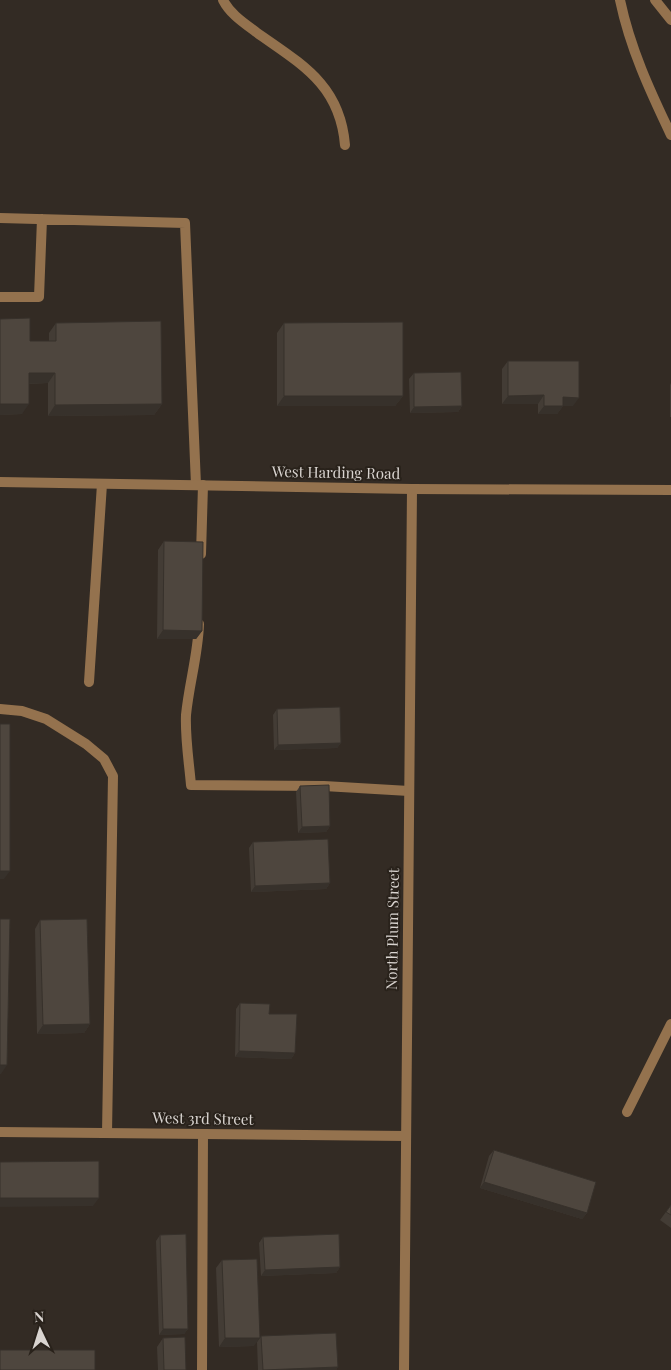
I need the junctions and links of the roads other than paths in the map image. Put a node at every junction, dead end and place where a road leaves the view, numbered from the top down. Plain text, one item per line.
1 (223, 0) edge
2 (620, 0) edge
3 (655, 0) edge
4 (671, 20) edge
5 (671, 135) edge
6 (345, 144) dead end
7 (0, 218) edge
8 (42, 219) junction
9 (0, 297) edge
10 (0, 482) edge
11 (102, 484) junction
12 (199, 485) junction
13 (412, 489) junction
14 (671, 490) edge
15 (201, 562) edge
16 (200, 610) edge
17 (89, 682) dead end
18 (0, 709) edge
19 (409, 791) junction
20 (671, 1024) edge
21 (627, 1112) dead end
22 (0, 1132) edge
23 (107, 1133) junction
24 (203, 1134) junction
25 (406, 1136) junction
26 (202, 1370) edge
27 (404, 1370) edge

1 - 6 street
2 - 5 street
3 - 4 street
7 - 8 street
8 - 9 street
8 - 12 street
10 - 11 street, West Harding Road
11 - 12 street, West Harding Road
11 - 17 street
12 - 13 street, West Harding Road
12 - 15 street
13 - 14 street, West Harding Road
13 - 19 street, North Plum Street
16 - 19 street
18 - 23 street
19 - 25 street, North Plum Street
20 - 21 street
22 - 23 street, West 3rd Street
23 - 24 street, West 3rd Street
24 - 25 street, West 3rd Street
24 - 26 street
25 - 27 street, North Plum Street

